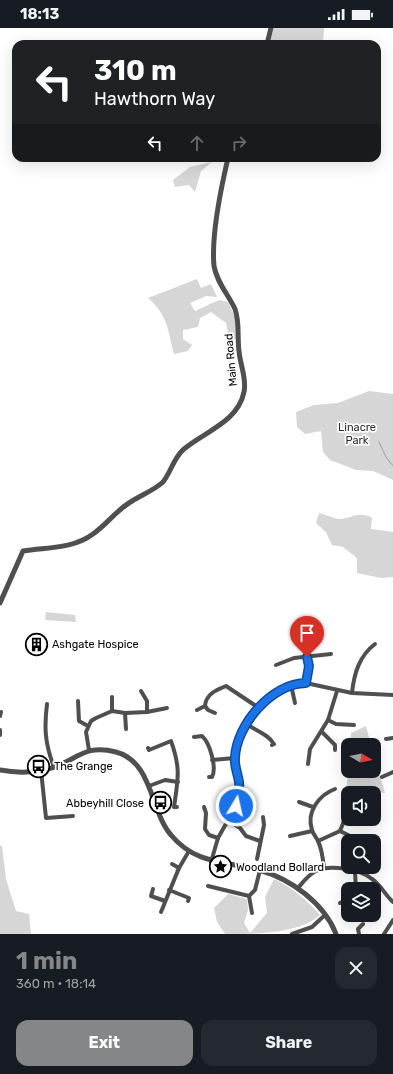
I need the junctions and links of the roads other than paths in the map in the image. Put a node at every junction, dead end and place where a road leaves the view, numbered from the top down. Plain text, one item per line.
1 (271, 28) edge
2 (268, 40) edge
3 (227, 162) edge
4 (0, 603) edge
5 (375, 644) dead end
6 (331, 654) dead end
7 (307, 657) junction
8 (276, 665) dead end
9 (306, 683) junction
10 (291, 685) junction
11 (141, 691) dead end
12 (337, 691) junction
13 (352, 693) junction
14 (393, 695) edge
15 (112, 697) dead end
16 (78, 702) dead end
17 (295, 703) dead end
18 (47, 704) dead end
19 (205, 706) junction
20 (167, 708) dead end
21 (259, 708) junction
22 (197, 710) dead end
23 (112, 711) junction
24 (148, 712) junction
25 (126, 713) junction
26 (215, 713) dead end
27 (328, 720) junction
28 (247, 724) junction
29 (354, 725) dead end
30 (88, 726) junction
31 (126, 729) dead end
32 (0, 730) edge
33 (322, 732) junction
34 (0, 735) edge
35 (194, 737) dead end
36 (393, 738) edge
37 (386, 739) dead end
38 (272, 745) dead end
39 (148, 748) dead end
40 (89, 750) junction
41 (335, 750) dead end
42 (235, 758) junction
43 (212, 760) junction
44 (308, 764) dead end
45 (54, 767) junction
46 (0, 770) edge
47 (41, 770) junction
48 (393, 772) edge
49 (209, 777) dead end
50 (382, 777) dead end
51 (178, 782) junction
52 (148, 786) junction
53 (335, 788) dead end
54 (299, 802) dead end
55 (176, 807) dead end
56 (313, 807) junction
57 (204, 808) dead end
58 (73, 816) dead end
59 (263, 817) dead end
60 (229, 821) junction
61 (342, 826) edge
62 (312, 831) junction
63 (340, 831) junction
64 (346, 834) edge
65 (290, 836) dead end
66 (218, 838) junction
67 (260, 841) junction
68 (318, 841) junction
69 (190, 851) junction
70 (257, 859) dead end
71 (211, 862) junction
72 (172, 864) dead end
73 (179, 868) junction
74 (324, 868) junction
75 (260, 870) junction
76 (341, 870) edge
77 (360, 874) edge
78 (208, 886) dead end
79 (298, 888) junction
80 (153, 889) dead end
81 (169, 890) junction
82 (249, 896) junction
83 (165, 901) junction
84 (188, 901) dead end
85 (393, 902) edge
86 (160, 912) dead end
87 (252, 913) dead end
88 (326, 915) junction
89 (393, 920) edge
90 (363, 924) dead end
91 (299, 933) edge
92 (292, 934) edge
93 (336, 934) edge
94 (360, 934) edge
95 (384, 934) edge

1 - 2 street
3 - 4 street, Main Road
5 - 13 street
6 - 7 street
7 - 8 street
7 - 9 street
9 - 10 street
9 - 12 street
10 - 17 street
10 - 21 street
11 - 24 street
12 - 13 street
12 - 27 street
13 - 14 street
15 - 23 street
16 - 30 street
18 - 45 street
19 - 21 street
19 - 22 street
19 - 26 street
20 - 24 street
21 - 28 street
23 - 25 street
23 - 30 street
24 - 25 street
25 - 31 street
27 - 29 street
27 - 33 street
28 - 38 street
28 - 42 street
30 - 40 street
32 - 34 street
33 - 41 street
33 - 44 street
35 - 43 street
36 - 37 street
39 - 51 street
40 - 45 street
40 - 52 street
42 - 43 street
42 - 60 street
43 - 49 street
45 - 47 street
46 - 47 street
47 - 58 street
48 - 50 street
51 - 52 street
51 - 55 street
52 - 69 street
53 - 56 street
54 - 56 street
56 - 62 street
57 - 66 street
59 - 67 street
60 - 66 street
60 - 67 street
61 - 63 street
62 - 65 street
62 - 68 street
63 - 64 street
63 - 68 street
66 - 71 street
67 - 70 street
68 - 74 street
69 - 71 street
69 - 73 street
71 - 75 street
72 - 73 street
73 - 81 street
74 - 76 street
74 - 79 street
75 - 79 street
75 - 82 street
77 - 85 street
78 - 82 street
79 - 88 street
80 - 83 street
81 - 83 street
81 - 84 street
82 - 87 street
83 - 86 street
88 - 91 street
88 - 93 street
89 - 95 street
90 - 94 street
91 - 92 street

